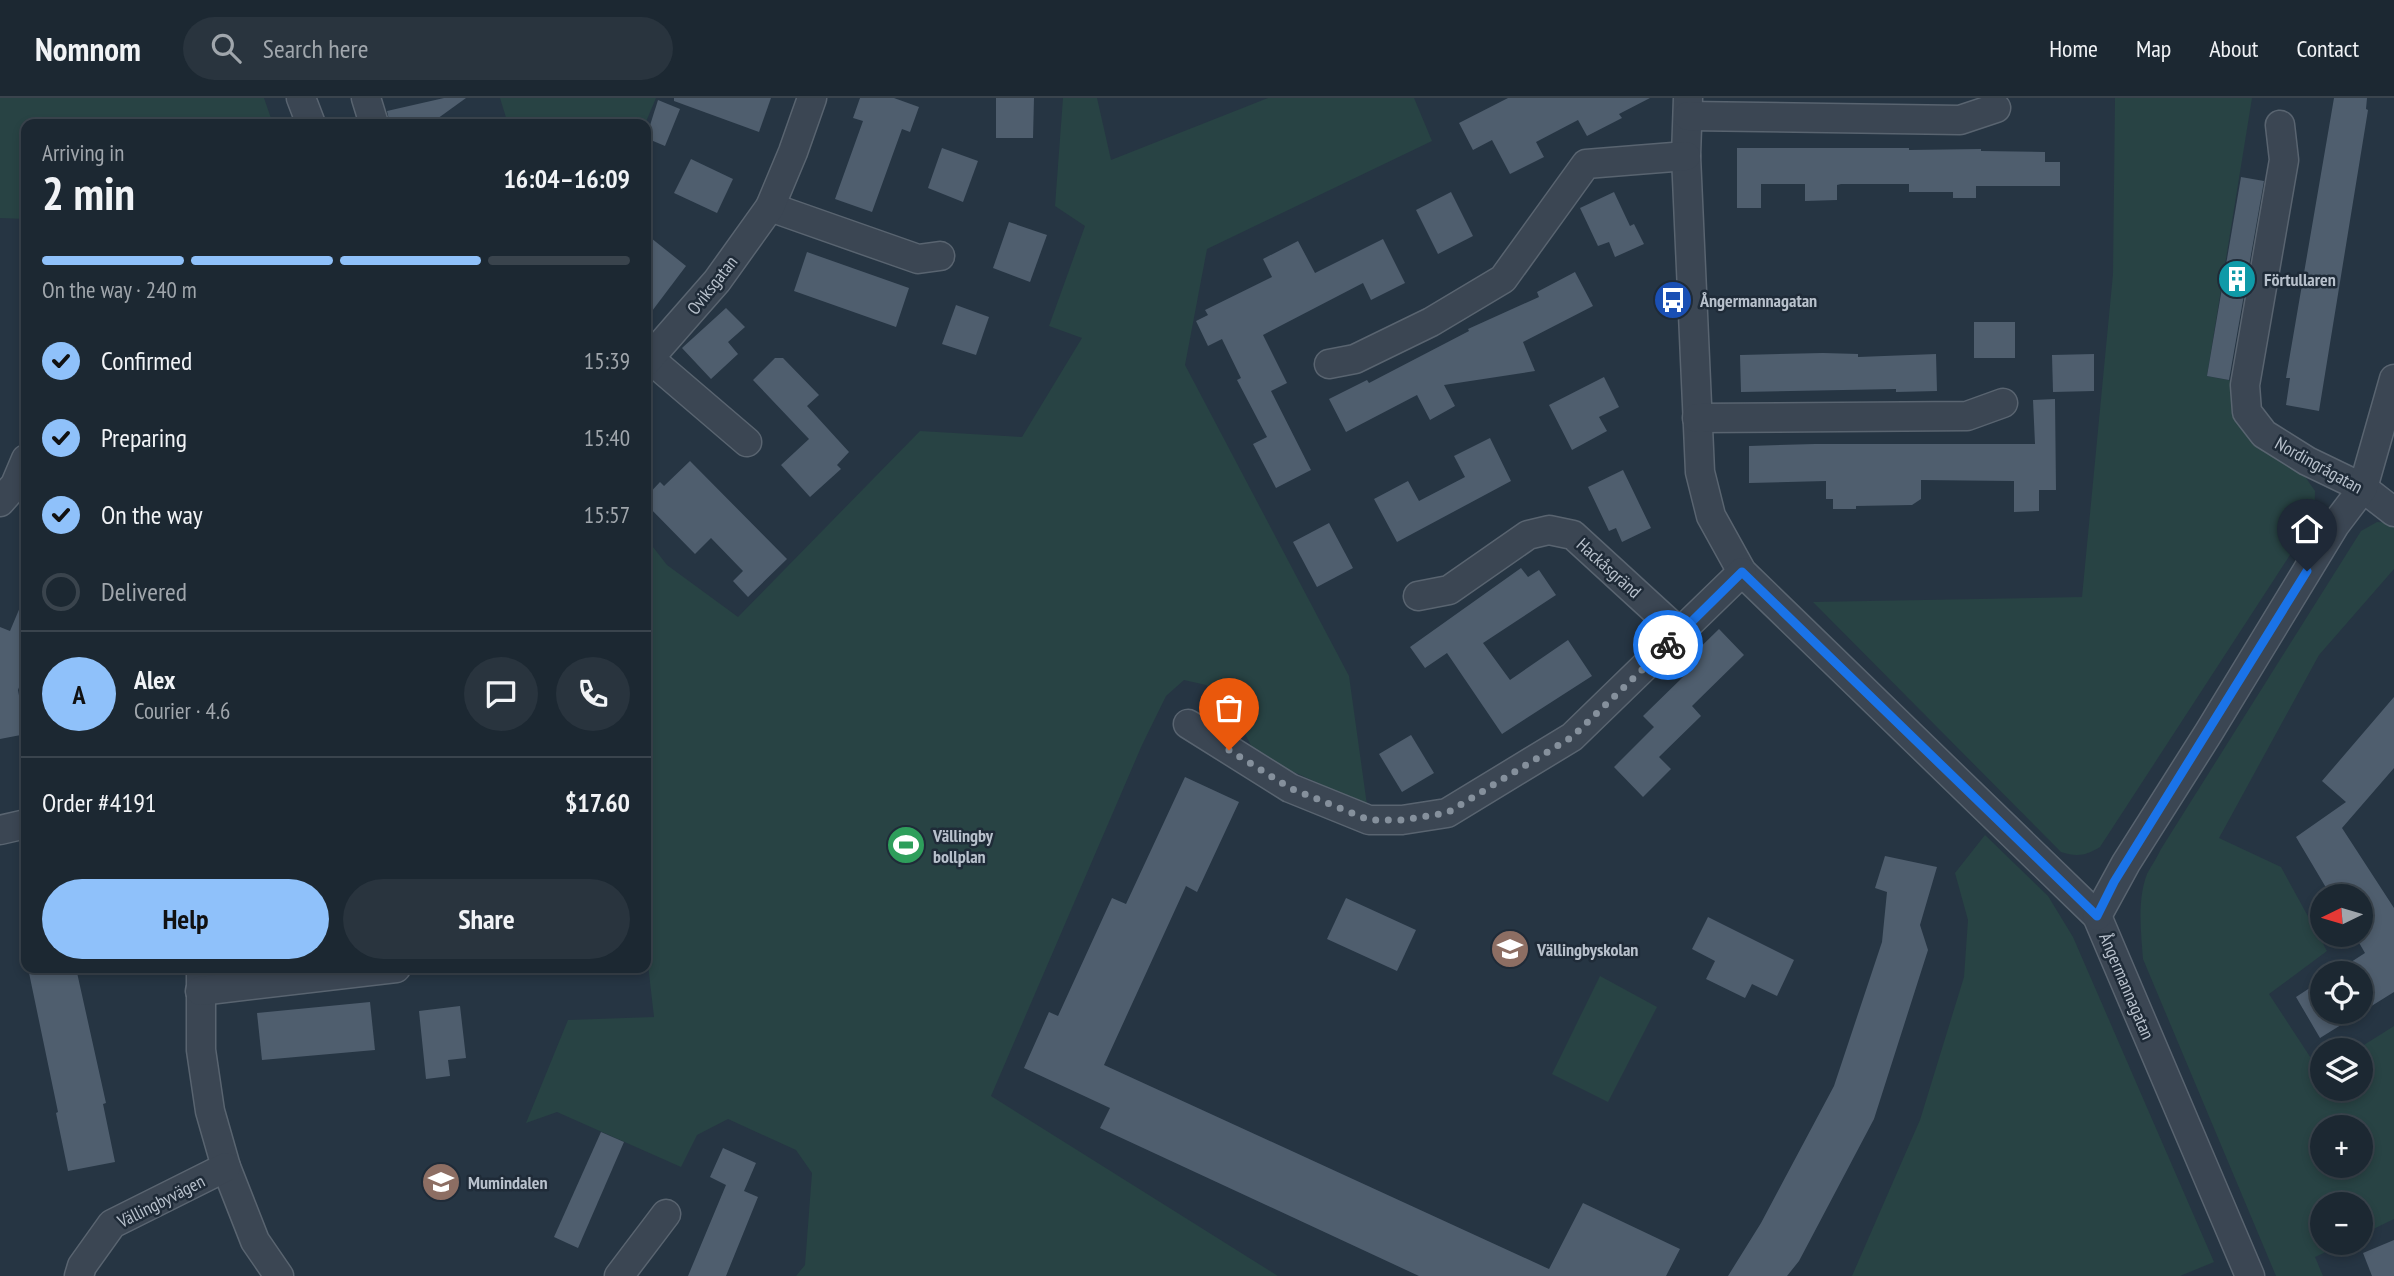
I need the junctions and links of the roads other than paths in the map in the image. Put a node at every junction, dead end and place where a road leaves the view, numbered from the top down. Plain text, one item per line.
1 (301, 98) edge
2 (366, 98) edge
3 (812, 98) edge
4 (1688, 107) edge
5 (1996, 108) dead end
6 (309, 119) edge
7 (372, 119) edge
8 (2280, 125) dead end
9 (1686, 156) junction
10 (770, 208) junction
11 (940, 256) dead end
12 (651, 358) edge
13 (651, 363) edge
14 (1329, 364) dead end
15 (2394, 379) edge
16 (2003, 403) dead end
17 (1697, 418) junction
18 (747, 442) dead end
19 (21, 471) edge
20 (2363, 488) junction
21 (0, 502) edge
22 (2394, 512) edge
23 (1742, 572) junction
24 (1418, 596) dead end
25 (1680, 633) junction
26 (1188, 724) dead end
27 (21, 825) edge
28 (0, 830) edge
29 (2097, 916) junction
30 (307, 973) edge
31 (201, 979) edge
32 (226, 1167) junction
33 (666, 1214) dead end
34 (79, 1276) edge
35 (279, 1276) edge
36 (620, 1276) edge
37 (2250, 1276) edge

1 - 6 street
2 - 7 street
3 - 10 street, Oviksgatan
4 - 5 street, Ångermannagatan
4 - 9 street, Ångermannagatan
8 - 20 street, Nordingrågatan
9 - 14 street
9 - 17 street, Ångermannagatan
10 - 11 street
10 - 12 street, Oviksgatan
13 - 18 street, Oviksgatan
15 - 20 street
16 - 17 street
17 - 23 street, Ångermannagatan
19 - 21 street
20 - 22 street, Nordingrågatan
20 - 29 street
23 - 25 street
23 - 29 street, Ångermannagatan
24 - 25 street, Hackåsgränd
25 - 26 street
27 - 28 street
29 - 37 street, Ångermannagatan
30 - 31 street, Vällingbyvägen
31 - 32 street, Vällingbyvägen
32 - 34 street, Vällingbyvägen
32 - 35 street, Vällingbyvägen
33 - 36 street

